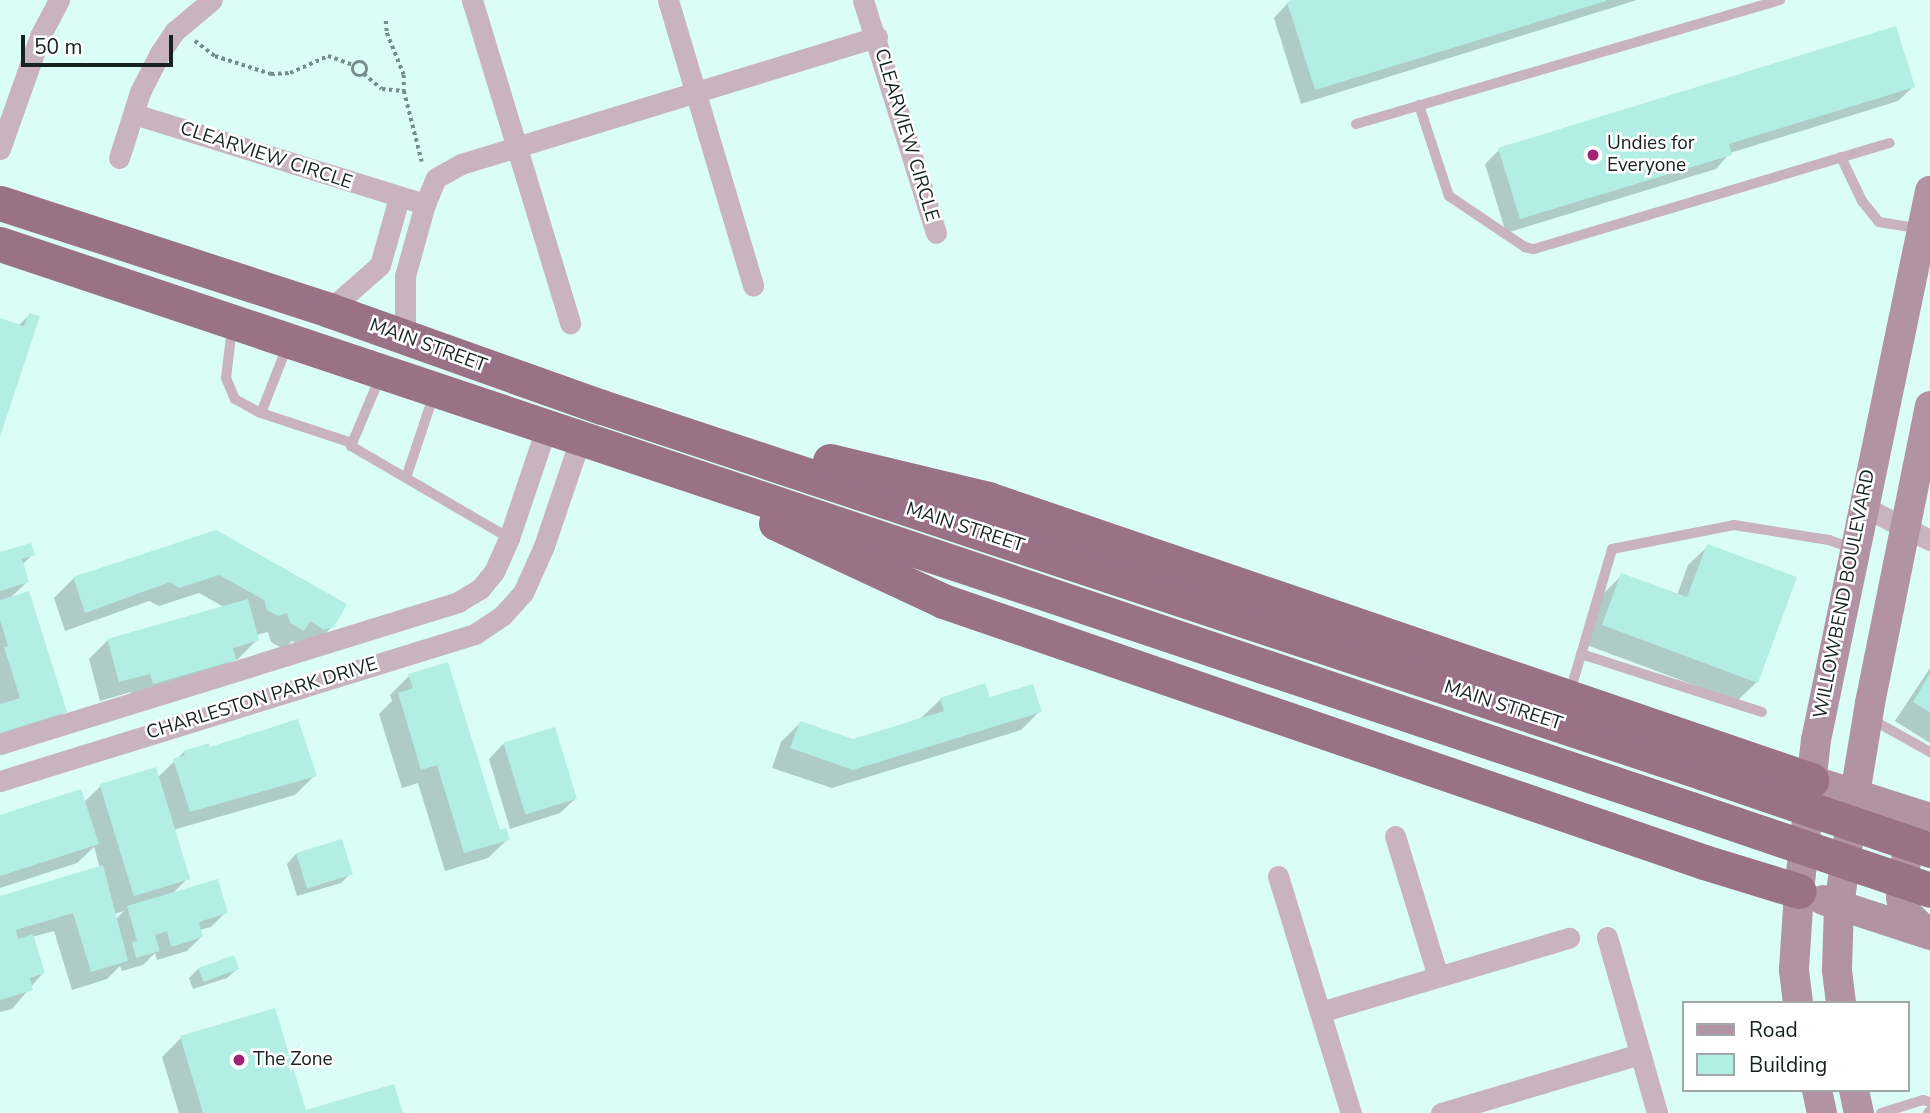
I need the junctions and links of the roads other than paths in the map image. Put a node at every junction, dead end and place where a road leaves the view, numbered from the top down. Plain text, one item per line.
1 (58, 0) edge
2 (212, 0) edge
3 (472, 0) edge
4 (668, 0) edge
5 (863, 0) edge
6 (1780, 0) edge
7 (877, 37) junction
8 (695, 92) junction
9 (1419, 105) junction
10 (134, 114) junction
11 (1356, 124) dead end
12 (1890, 143) dead end
13 (517, 147) junction
14 (0, 149) edge
15 (1841, 157) junction
16 (120, 158) dead end
17 (1930, 191) edge
18 (399, 198) junction
19 (0, 203) edge
20 (425, 204) junction
21 (1926, 230) edge
22 (936, 233) dead end
23 (0, 244) edge
24 (384, 250) junction
25 (412, 254) junction
26 (753, 286) dead end
27 (329, 310) junction
28 (234, 322) junction
29 (570, 323) dead end
30 (405, 338) junction
31 (290, 340) junction
32 (383, 371) junction
33 (436, 389) junction
34 (1930, 406) edge
35 (602, 407) junction
36 (261, 413) junction
37 (547, 426) junction
38 (581, 437) junction
39 (352, 443) junction
40 (628, 453) junction
41 (406, 478) junction
42 (1862, 506) junction
43 (1904, 525) junction
44 (509, 538) junction
45 (1930, 540) edge
46 (1854, 549) junction
47 (404, 620) junction
48 (414, 653) junction
49 (1581, 654) junction
50 (1568, 697) junction
51 (101, 712) junction
52 (1762, 712) dead end
53 (1867, 717) junction
54 (0, 744) edge
55 (111, 746) junction
56 (1930, 752) edge
57 (1717, 763) junction
58 (1811, 780) junction
59 (0, 781) edge
60 (1855, 794) junction
61 (1930, 818) edge
62 (1930, 831) edge
63 (1395, 836) dead end
64 (1930, 850) edge
65 (1704, 862) junction
66 (1278, 876) dead end
67 (1930, 890) edge
68 (1799, 891) junction
69 (1839, 906) junction
70 (1929, 934) edge
71 (1607, 937) dead end
72 (1569, 938) dead end
73 (1438, 977) junction
74 (1798, 1001) edge
75 (1841, 1001) edge
76 (1320, 1012) junction
77 (1640, 1054) junction
78 (1817, 1092) edge
79 (1854, 1092) edge
80 (1930, 1102) edge
81 (1351, 1113) edge
82 (1441, 1113) edge
83 (1657, 1113) edge
84 (1822, 1113) edge
85 (1859, 1113) edge
86 (1881, 1113) edge

1 - 14 street
2 - 10 street
3 - 13 street
4 - 8 street
5 - 7 street, CLEARVIEW CIRCLE
6 - 9 lane
7 - 8 street, CLEARVIEW CIRCLE
7 - 22 street, CLEARVIEW CIRCLE
8 - 13 street, CLEARVIEW CIRCLE
8 - 26 street
9 - 11 lane
9 - 15 lane
10 - 16 street
10 - 18 street, CLEARVIEW CIRCLE
12 - 15 lane
13 - 20 street, CLEARVIEW CIRCLE
13 - 29 street
15 - 21 lane
17 - 21 main road, WILLOWBEND BOULEVARD
18 - 20 street, CLEARVIEW CIRCLE
18 - 24 street
19 - 27 highway, MAIN STREET
20 - 25 street
21 - 42 main road, WILLOWBEND BOULEVARD
23 - 28 highway, MAIN STREET
24 - 25 street
24 - 27 street
25 - 30 street
27 - 30 highway, MAIN STREET
28 - 31 highway, MAIN STREET
28 - 36 lane
30 - 35 highway, MAIN STREET
31 - 32 highway, MAIN STREET
31 - 36 lane
32 - 33 highway, MAIN STREET
32 - 39 lane
33 - 37 highway, MAIN STREET
33 - 41 lane
34 - 43 main road
35 - 50 highway
35 - 57 highway, MAIN STREET
36 - 39 lane
37 - 38 highway, MAIN STREET
37 - 44 street, CHARLESTON PARK DRIVE
38 - 40 highway, MAIN STREET
38 - 48 street, CHARLESTON PARK DRIVE
39 - 41 lane
40 - 65 highway
40 - 67 highway, MAIN STREET, bridge
41 - 44 lane
42 - 43 street
42 - 46 main road, WILLOWBEND BOULEVARD
43 - 45 street
43 - 53 main road
44 - 47 street, CHARLESTON PARK DRIVE
46 - 49 lane
46 - 58 main road, WILLOWBEND BOULEVARD
47 - 48 street
47 - 51 street, CHARLESTON PARK DRIVE
48 - 55 street, CHARLESTON PARK DRIVE
49 - 50 lane
49 - 52 lane
50 - 57 highway
51 - 54 street, CHARLESTON PARK DRIVE
51 - 55 street
53 - 56 lane
53 - 60 main road
55 - 59 street, CHARLESTON PARK DRIVE
57 - 58 highway
57 - 64 highway, MAIN STREET, bridge
57 - 65 highway
58 - 60 main road
58 - 68 main road, WILLOWBEND BOULEVARD
60 - 61 main road
60 - 69 main road
62 - 70 main road
63 - 73 street
65 - 68 highway
66 - 76 street
68 - 69 main road
68 - 74 main road, WILLOWBEND BOULEVARD
69 - 70 main road
69 - 75 main road
71 - 77 street
72 - 73 street
73 - 76 street
76 - 81 street
77 - 82 street
77 - 83 street
78 - 84 main road
79 - 85 main road
80 - 86 lane

